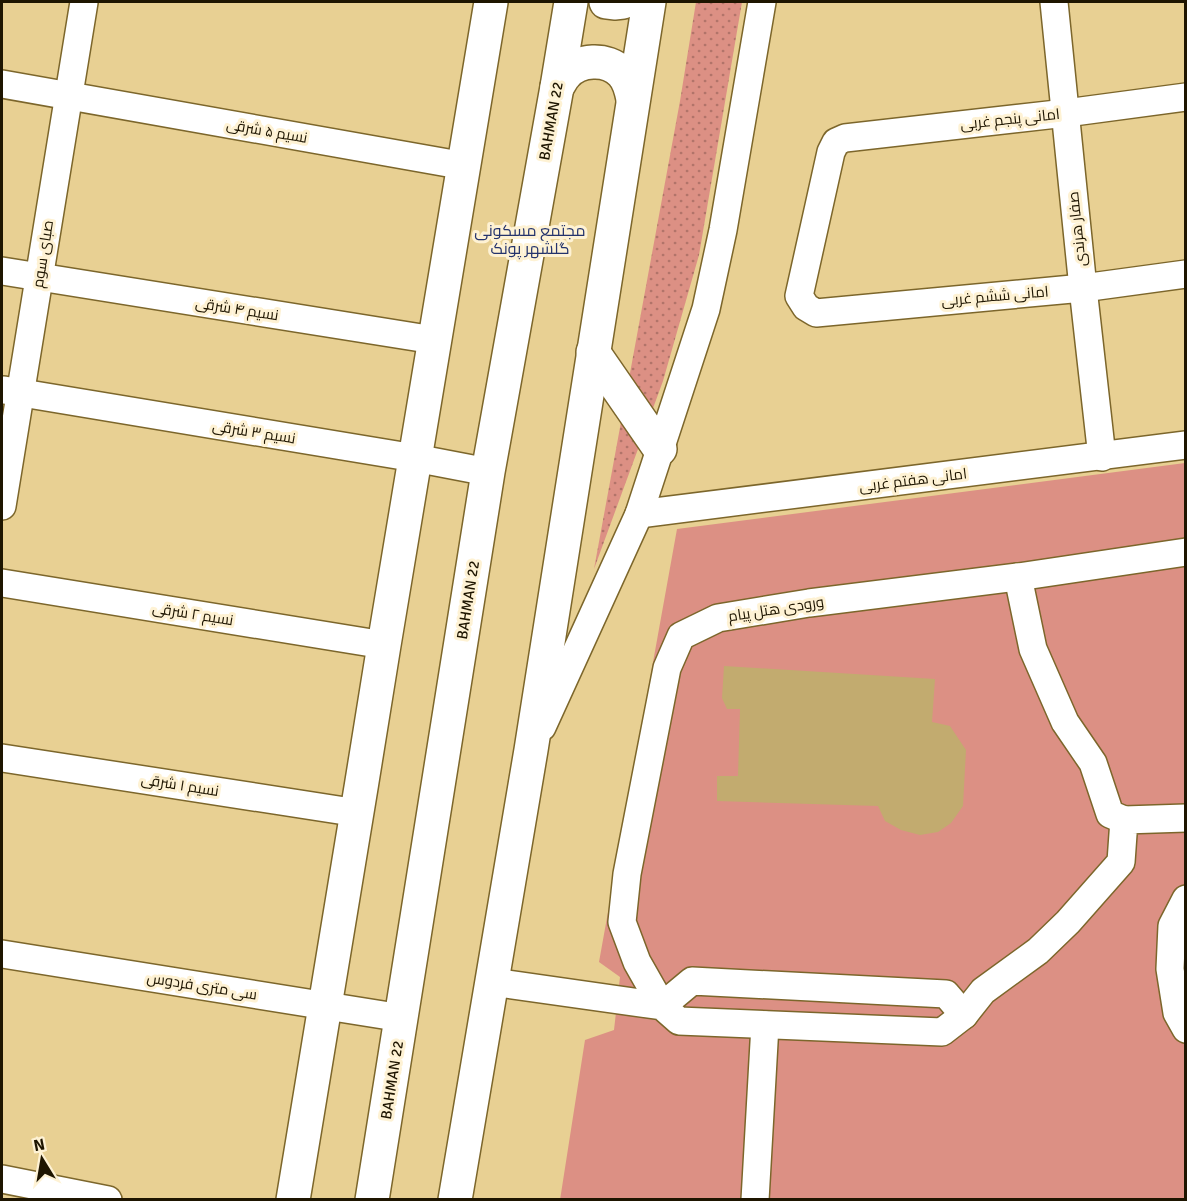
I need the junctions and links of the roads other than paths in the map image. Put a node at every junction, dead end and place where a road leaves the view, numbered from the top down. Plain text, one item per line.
1 (84, 2) edge
2 (491, 2) edge
3 (571, 2) edge
4 (606, 2) edge
5 (622, 2) edge
6 (650, 2) edge
7 (762, 2) edge
8 (1054, 2) edge
9 (2, 84) edge
10 (557, 87) junction
11 (69, 95) junction
12 (1185, 97) edge
13 (633, 99) junction
14 (1066, 113) junction
15 (465, 166) junction
16 (2, 271) edge
17 (1185, 274) edge
18 (39, 278) junction
19 (1083, 288) junction
20 (806, 307) joint
21 (434, 340) junction
22 (594, 352) junction
23 (11, 392) edge
24 (1185, 446) edge
25 (660, 449) junction
26 (1102, 457) junction
27 (415, 458) junction
28 (488, 472) junction
29 (2, 506) edge
30 (639, 514) junction
31 (1185, 552) edge
32 (1018, 577) junction
33 (2, 583) edge
34 (384, 645) junction
35 (531, 750) junction
36 (2, 758) edge
37 (358, 813) junction
38 (1185, 818) edge
39 (1124, 820) junction
40 (1185, 899) edge
41 (2, 954) edge
42 (492, 982) junction
43 (326, 1006) junction
44 (662, 1006) junction
45 (964, 1015) junction
46 (402, 1018) junction
47 (765, 1025) junction
48 (1185, 1029) edge
49 (2, 1179) edge
50 (108, 1200) edge
51 (293, 1200) edge
52 (372, 1200) edge
53 (455, 1200) edge
54 (755, 1200) edge

1 - 11 street, صبای سوم
2 - 15 main road
3 - 10 main road, BAHMAN 22
4 - 5 main road
6 - 13 main road
7 - 25 street
8 - 14 street, صفار هرندی
9 - 11 street, نسیم ۵ شرقی
10 - 13 main road
10 - 28 main road, BAHMAN 22
11 - 15 street, نسیم ۵ شرقی
11 - 18 street, صبای سوم
12 - 14 street, امانی پنجم غربی
13 - 22 main road
14 - 19 street, صفار هرندی
14 - 20 street, امانی پنجم غربی
15 - 21 main road
16 - 18 street, نسیم ۴ شرقی
17 - 19 street, امانی ششم غربی
18 - 21 street, نسیم ۴ شرقی
18 - 23 street, صبای سوم
19 - 20 street, امانی ششم غربی
19 - 26 street, صفار هرندی
21 - 27 main road
22 - 25 main road
22 - 35 main road
23 - 27 street, نسیم ۳ شرقی
23 - 29 street, صبای سوم
24 - 26 street, امانی هفتم غربی
25 - 30 street
26 - 30 street, امانی هفتم غربی
27 - 28 street, نسیم ۳ شرقی
27 - 34 main road
28 - 46 main road, BAHMAN 22
30 - 35 street
31 - 32 street, ورودی هتل پیام
32 - 39 street
32 - 44 street, ورودی هتل پیام
33 - 34 street, نسیم ۲ شرقی
34 - 37 main road
35 - 42 main road
36 - 37 street, نسیم ۱ شرقی
37 - 43 main road
38 - 39 street
39 - 45 street
40 - 48 street
41 - 43 street, سی متری فردوس
42 - 44 street
42 - 53 main road
43 - 46 street, سی متری فردوس
43 - 51 main road
44 - 45 street
44 - 47 street
45 - 47 street
46 - 52 main road, BAHMAN 22
47 - 54 street
49 - 50 street

